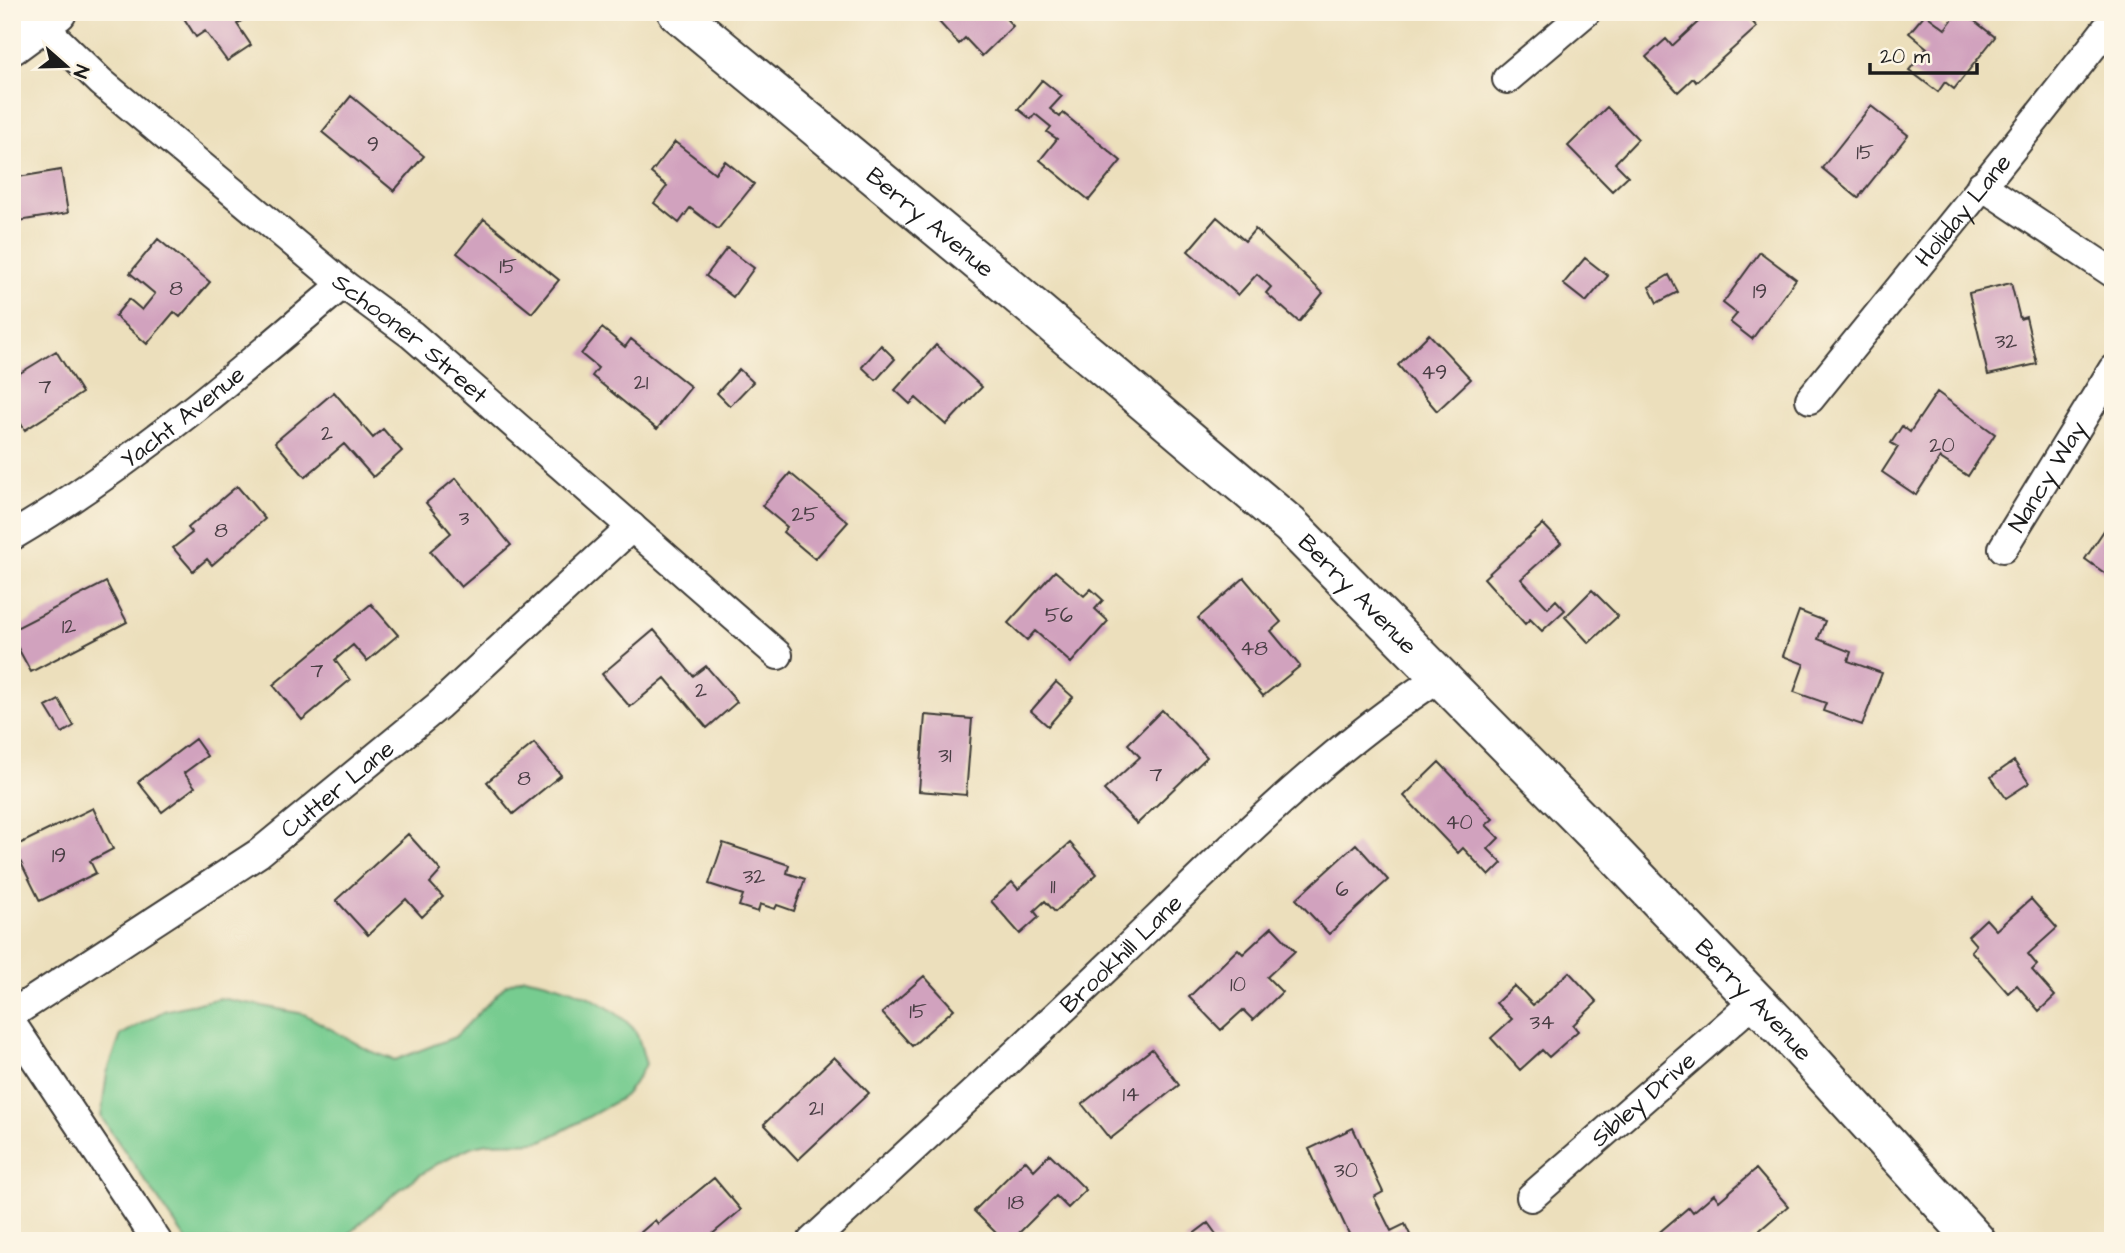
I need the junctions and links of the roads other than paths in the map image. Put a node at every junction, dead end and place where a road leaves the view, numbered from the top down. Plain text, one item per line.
1 (677, 12) edge
2 (1586, 12) edge
3 (2113, 20) edge
4 (37, 27) edge
5 (1507, 79) dead end
6 (1981, 185) junction
7 (2113, 273) edge
8 (343, 284) junction
9 (2113, 369) edge
10 (1810, 399) dead end
11 (632, 527) junction
12 (12, 536) edge
13 (2003, 548) dead end
14 (778, 655) dead end
15 (1438, 678) junction
16 (1755, 1001) junction
17 (12, 1014) edge
18 (12, 1024) edge
19 (1531, 1197) dead end
20 (157, 1241) edge
21 (811, 1241) edge
22 (1976, 1241) edge

1 - 15 street, Berry Avenue
2 - 5 street
3 - 6 street, Holiday Lane
4 - 8 street, Schooner Street
6 - 7 street
6 - 10 street, Holiday Lane
8 - 11 street, Schooner Street
8 - 12 street, Yacht Avenue
9 - 13 street, Nancy Way
11 - 14 street, Schooner Street
11 - 17 street, Cutter Lane
15 - 16 street, Berry Avenue
15 - 21 street, Brookhill Lane
16 - 19 street, Sibley Drive
16 - 22 street, Berry Avenue
18 - 20 street

